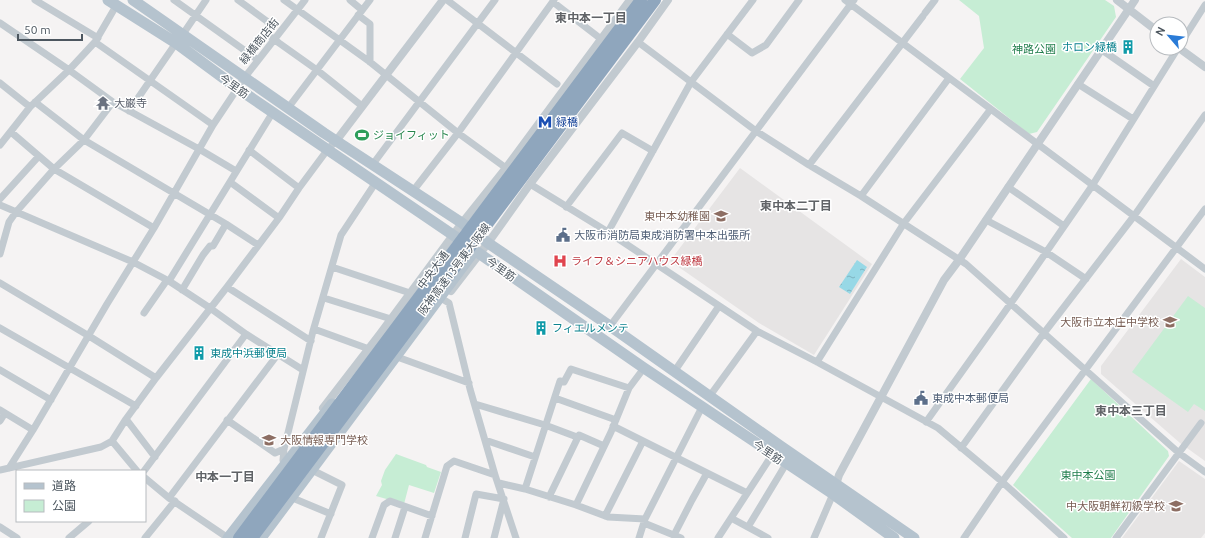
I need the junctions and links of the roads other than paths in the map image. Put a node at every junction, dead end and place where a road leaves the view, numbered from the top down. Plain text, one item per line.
1 (35, 0) edge
2 (133, 0) edge
3 (174, 0) edge
4 (206, 0) edge
5 (238, 0) edge
6 (284, 0) edge
7 (305, 0) edge
8 (350, 0) edge
9 (370, 0) edge
10 (443, 0) edge
11 (447, 0) edge
12 (495, 0) edge
13 (630, 0) edge
14 (635, 0) edge
15 (641, 0) edge
16 (656, 0) edge
17 (661, 0) edge
18 (668, 0) edge
19 (753, 0) edge
20 (799, 0) edge
21 (935, 0) edge
22 (1117, 0) edge
23 (1135, 0) edge
24 (554, 1) edge
25 (850, 1) edge
26 (112, 3) edge
27 (1205, 5) edge
28 (1129, 9) junction
29 (298, 11) junction
30 (360, 12) junction
31 (196, 16) junction
32 (0, 23) edge
33 (478, 24) junction
34 (1149, 25) edge
35 (1189, 30) edge
36 (183, 34) junction
37 (727, 34) junction
38 (275, 39) junction
39 (601, 39) junction
40 (97, 40) junction
41 (340, 40) junction
42 (638, 42) junction
43 (902, 42) junction
44 (176, 44) junction
45 (1102, 50) junction
46 (515, 53) junction
47 (1173, 56) edge
48 (1189, 56) edge
49 (258, 60) junction
50 (370, 62) junction
51 (1205, 68) edge
52 (68, 70) junction
53 (317, 70) junction
54 (386, 75) junction
55 (245, 77) junction
56 (949, 78) junction
57 (150, 80) junction
58 (0, 82) edge
59 (691, 82) junction
60 (557, 84) dead end
61 (1078, 84) junction
62 (1154, 86) junction
63 (237, 88) junction
64 (113, 102) junction
65 (419, 102) junction
66 (32, 105) junction
67 (362, 106) junction
68 (288, 108) junction
69 (990, 110) junction
70 (129, 111) junction
71 (273, 112) junction
72 (1205, 115) edge
73 (1133, 119) junction
74 (213, 125) junction
75 (756, 131) junction
76 (11, 132) junction
77 (458, 133) junction
78 (84, 140) junction
79 (336, 141) junction
80 (0, 145) edge
81 (1037, 145) junction
82 (200, 149) junction
83 (328, 149) junction
84 (249, 150) junction
85 (653, 151) junction
86 (38, 156) junction
87 (373, 164) junction
88 (809, 165) junction
89 (506, 168) junction
90 (54, 169) junction
91 (236, 171) junction
92 (230, 182) junction
93 (376, 182) junction
94 (530, 184) junction
95 (1092, 186) junction
96 (299, 188) junction
97 (1008, 188) junction
98 (413, 191) junction
99 (174, 194) junction
100 (862, 196) junction
101 (0, 199) edge
102 (0, 205) edge
103 (566, 207) junction
104 (1205, 208) edge
105 (16, 212) junction
106 (210, 215) junction
107 (1134, 216) junction
108 (279, 218) junction
109 (986, 220) junction
110 (462, 223) junction
111 (904, 223) junction
112 (226, 224) junction
113 (1064, 226) junction
114 (154, 228) junction
115 (608, 232) junction
116 (453, 235) junction
117 (488, 243) junction
118 (258, 245) junction
119 (1176, 248) junction
120 (1046, 252) junction
121 (0, 254) edge
122 (480, 254) junction
123 (959, 260) junction
124 (133, 262) junction
125 (656, 264) junction
126 (332, 266) junction
127 (1205, 269) edge
128 (1086, 279) junction
129 (168, 281) junction
130 (0, 283) edge
131 (227, 287) junction
132 (182, 290) junction
133 (410, 293) junction
134 (324, 298) junction
135 (444, 300) junction
136 (1011, 303) junction
137 (719, 306) junction
138 (210, 308) junction
139 (144, 313) dead end
140 (391, 319) junction
141 (610, 326) junction
142 (0, 328) edge
143 (314, 329) junction
144 (757, 331) junction
145 (1044, 333) junction
146 (246, 334) junction
147 (89, 336) junction
148 (311, 341) junction
149 (369, 349) junction
150 (278, 354) junction
151 (400, 358) junction
152 (817, 362) junction
153 (70, 367) junction
154 (644, 368) junction
155 (1085, 369) junction
156 (0, 370) edge
157 (303, 370) junction
158 (674, 372) junction
159 (156, 378) junction
160 (469, 382) junction
161 (629, 388) junction
162 (709, 396) junction
163 (555, 398) junction
164 (880, 398) junction
165 (51, 400) junction
166 (475, 404) junction
167 (136, 406) junction
168 (702, 407) junction
169 (2, 412) edge
170 (126, 419) junction
171 (227, 420) junction
172 (0, 421) edge
173 (926, 422) junction
174 (615, 423) junction
175 (1201, 423) dead end
176 (545, 425) junction
177 (33, 430) junction
178 (577, 437) junction
179 (485, 440) junction
180 (112, 441) junction
181 (643, 441) junction
182 (604, 446) junction
183 (961, 448) junction
184 (284, 449) junction
185 (1179, 453) junction
186 (772, 455) junction
187 (155, 457) junction
188 (535, 457) junction
189 (677, 458) junction
190 (283, 460) junction
191 (786, 464) junction
192 (9, 468) junction
193 (0, 470) edge
194 (136, 470) edge
195 (145, 470) edge
196 (316, 472) junction
197 (1205, 472) edge
198 (707, 473) junction
199 (495, 475) junction
200 (146, 479) edge
201 (1002, 482) junction
202 (499, 483) junction
203 (525, 489) junction
204 (835, 489) junction
205 (746, 493) junction
206 (549, 497) junction
207 (295, 499) junction
208 (504, 499) junction
209 (172, 500) junction
210 (576, 505) junction
211 (405, 507) junction
212 (331, 514) junction
213 (432, 516) junction
214 (605, 516) junction
215 (731, 518) junction
216 (644, 521) junction
217 (88, 522) edge
218 (0, 527) edge
219 (748, 527) junction
220 (678, 537) edge
221 (17, 538) edge
222 (69, 538) edge
223 (145, 538) edge
224 (228, 538) edge
225 (238, 538) edge
226 (252, 538) edge
227 (261, 538) edge
228 (266, 538) edge
229 (321, 538) edge
230 (372, 538) edge
231 (395, 538) edge
232 (425, 538) edge
233 (465, 538) edge
234 (494, 538) edge
235 (516, 538) edge
236 (639, 538) edge
237 (718, 538) edge
238 (768, 538) edge
239 (814, 538) edge
240 (893, 538) edge
241 (914, 538) edge
242 (964, 538) edge
243 (1064, 538) edge
244 (1116, 538) edge

1 - 40 street
2 - 36 main road, 今里筋
3 - 31 street
4 - 31 street
5 - 38 street
6 - 29 street
7 - 29 street, 緑橋商店街
8 - 30 street
9 - 30 street
10 - 54 street
11 - 33 street
12 - 33 street
13 - 39 street
14 - 224 main road, 中央大通
15 - 225 highway, 阪神高速13号東大阪線
16 - 226 highway, 阪神高速13号東大阪線
17 - 227 main road, 中央大通
18 - 42 street
19 - 37 street
20 - 37 street
21 - 43 street
22 - 28 street
23 - 28 street
24 - 39 street
24 - 46 street
25 - 43 street
25 - 75 street
26 - 40 street
26 - 44 main road, 今里筋
27 - 35 street
28 - 34 street
28 - 45 street
29 - 38 street, 緑橋商店街
29 - 41 street
30 - 41 street
30 - 50 street
31 - 36 street
31 - 49 street
32 - 52 street
33 - 46 street
33 - 65 street
36 - 55 main road, 今里筋
37 - 59 street
38 - 49 street, 緑橋商店街
38 - 53 street
39 - 89 street
40 - 52 street
40 - 57 street
41 - 50 street
41 - 53 street
42 - 59 street
42 - 94 street
43 - 56 street
43 - 88 street
44 - 57 street
44 - 63 main road, 今里筋
45 - 61 street
45 - 62 street
46 - 60 street
46 - 77 street
47 - 62 street
48 - 51 street
49 - 55 street, 緑橋商店街
50 - 54 street
52 - 64 street
52 - 66 street
53 - 67 street
53 - 68 street
54 - 65 street
54 - 67 street
55 - 63 street, 緑橋商店街
55 - 68 main road, 今里筋
56 - 69 street
56 - 100 street
57 - 70 street
57 - 74 street
58 - 66 street
59 - 75 street
59 - 85 street
61 - 73 street
61 - 81 street
62 - 73 street
63 - 71 main road, 今里筋
63 - 74 street, 緑橋商店街
64 - 70 street
64 - 78 street
65 - 77 street
65 - 87 street
66 - 76 street
66 - 78 street
67 - 79 street
68 - 79 main road, 今里筋
69 - 81 street
69 - 111 street
70 - 82 street
71 - 83 main road, 今里筋
71 - 84 street
72 - 107 street
73 - 95 street
74 - 82 street, 緑橋商店街
75 - 88 street
75 - 125 street
76 - 80 street
76 - 86 street
77 - 89 street
77 - 98 street
78 - 90 street
78 - 99 street
79 - 83 street
79 - 87 main road, 今里筋
81 - 95 street
81 - 97 street
82 - 91 street
82 - 99 street, 緑橋商店街
83 - 93 main road, 今里筋
83 - 96 street
84 - 91 street
84 - 96 street
85 - 103 street
85 - 115 street
86 - 90 street
86 - 101 street
87 - 98 main road, 今里筋
88 - 100 street
89 - 110 street
90 - 105 street
90 - 114 street
91 - 92 street
92 - 106 street
92 - 108 street
93 - 116 main road, 今里筋
93 - 126 street
94 - 103 street
94 - 117 street
95 - 107 street
95 - 113 street
96 - 108 street
97 - 109 street
97 - 113 street
98 - 110 main road, 今里筋
99 - 106 street
99 - 114 street, 緑橋商店街
100 - 111 street
102 - 105 street
103 - 115 street
104 - 119 street
105 - 121 street
105 - 124 street
106 - 112 street
106 - 129 street
107 - 119 street
107 - 128 street
108 - 118 street
109 - 120 street
109 - 123 street
110 - 116 street
110 - 117 main road, 今里筋
111 - 123 street
111 - 152 street
112 - 118 street
112 - 132 street
113 - 120 street
114 - 124 street, 緑橋商店街
115 - 125 street
116 - 122 main road, 今里筋
116 - 133 street
117 - 122 street
117 - 141 main road, 今里筋
118 - 131 street
119 - 127 street
119 - 155 street
120 - 128 street
120 - 136 street
122 - 135 street
122 - 154 main road, 今里筋
123 - 136 street
123 - 164 street
124 - 129 street
124 - 147 street, 緑橋商店街
125 - 137 street
125 - 141 street
126 - 133 street
126 - 134 street
128 - 145 street
129 - 132 street
129 - 139 street
130 - 147 street
131 - 138 street
131 - 148 street
132 - 138 street
133 - 140 street
134 - 140 street
134 - 143 street
135 - 151 street
135 - 160 street
136 - 145 street
136 - 173 street
137 - 144 street
137 - 158 street
138 - 146 street
138 - 159 street
140 - 149 street
141 - 158 main road, 今里筋
142 - 153 street
143 - 148 street
143 - 149 street
144 - 152 street
144 - 162 street
145 - 155 street
145 - 183 street
146 - 150 street
146 - 187 street
147 - 153 street, 緑橋商店街
147 - 159 street
148 - 157 street
149 - 190 street
150 - 157 street
150 - 171 street
151 - 160 street
151 - 196 street
152 - 164 street
153 - 165 street, 緑橋商店街
153 - 167 street
154 - 161 street
154 - 168 main road, 今里筋
155 - 185 street
155 - 201 street
156 - 165 street
157 - 184 street
158 - 162 main road, 今里筋
159 - 167 street
160 - 166 street
161 - 163 street
161 - 174 street
162 - 204 main road, 今里筋
163 - 174 street
163 - 176 street
164 - 173 street
164 - 204 street
165 - 177 street, 緑橋商店街
166 - 176 street
166 - 179 street
167 - 170 street
168 - 186 main road, 今里筋
168 - 189 street
169 - 172 street
169 - 177 street
170 - 180 street
170 - 187 street
171 - 184 street
171 - 209 street
173 - 183 street
174 - 181 street
174 - 182 street
175 - 185 street
176 - 178 street
176 - 188 street
177 - 192 street, 緑橋商店街
178 - 182 street
178 - 206 street
179 - 188 street
179 - 199 street
180 - 192 street
180 - 194 street
181 - 189 street
181 - 214 street
182 - 210 street
183 - 201 street
184 - 190 street
185 - 197 street
185 - 244 street
186 - 191 main road, 今里筋
186 - 205 street
187 - 195 street
188 - 203 street
189 - 198 street
189 - 216 street
190 - 224 street
191 - 204 main road, 今里筋
191 - 219 street
192 - 193 street
196 - 207 street
196 - 212 street
198 - 205 street
198 - 220 street
199 - 202 street
199 - 213 street
200 - 209 street
201 - 242 street
201 - 243 street
202 - 203 street
202 - 208 street
203 - 206 street
204 - 239 street
204 - 240 main road, 今里筋
204 - 241 main road, 今里筋
205 - 215 street
206 - 210 street
207 - 212 street
207 - 228 street
208 - 233 street
208 - 234 street
208 - 235 street
209 - 223 street
209 - 224 street
210 - 214 street
211 - 213 street
211 - 230 street
211 - 231 street
212 - 229 street
213 - 232 street
214 - 216 street
215 - 219 street
215 - 237 street
216 - 220 street
216 - 236 street
217 - 222 street
218 - 221 street
219 - 238 street

